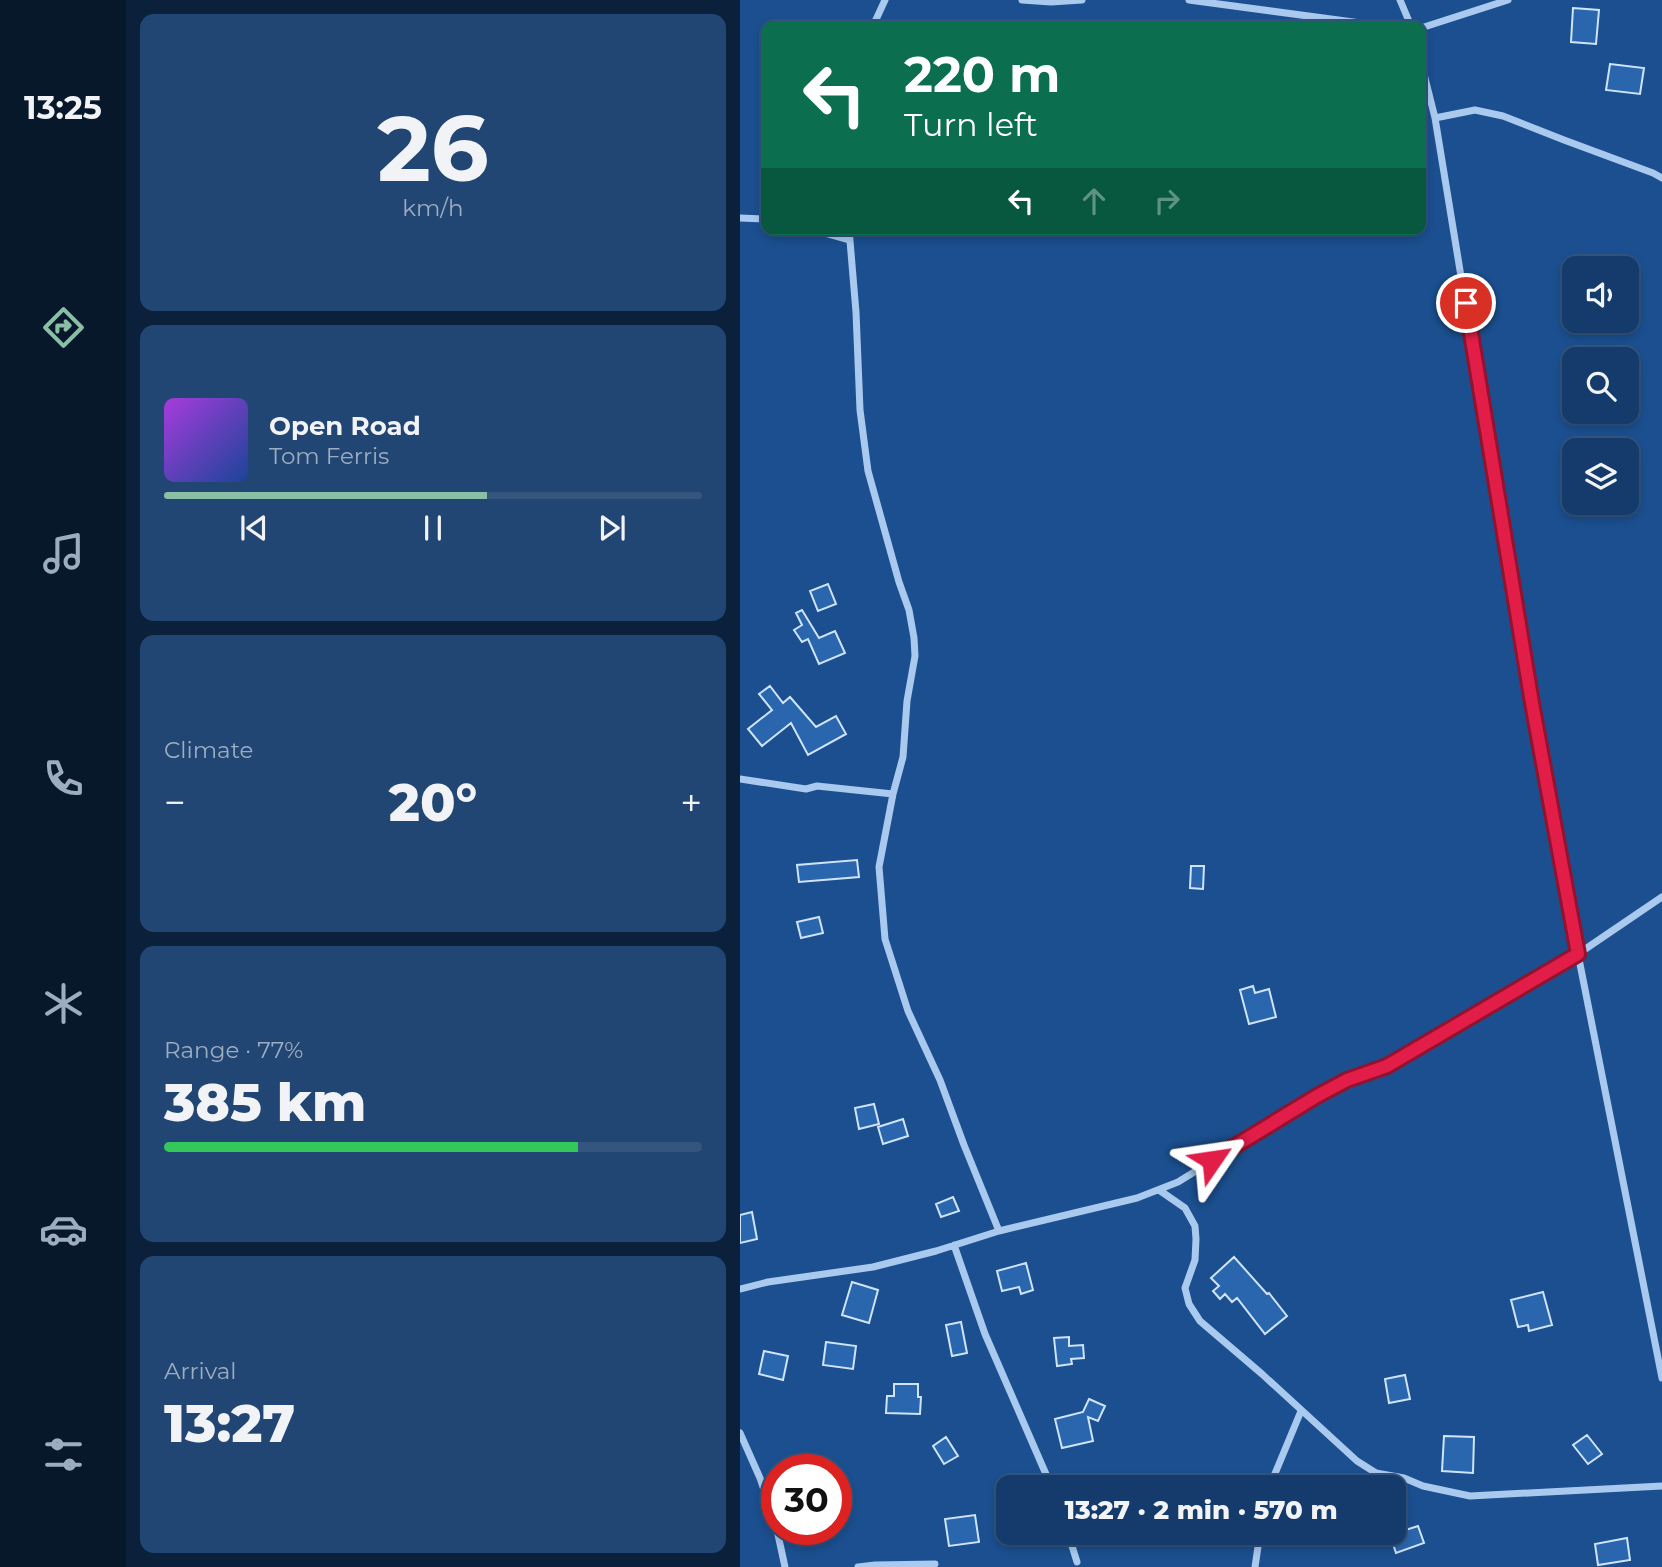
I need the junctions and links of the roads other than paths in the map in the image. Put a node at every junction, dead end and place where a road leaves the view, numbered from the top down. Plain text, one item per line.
1 (885, 0) edge
2 (1022, 0) edge
3 (1082, 0) edge
4 (1189, 0) edge
5 (1400, 0) edge
6 (1508, 0) edge
7 (876, 21) edge
8 (1346, 21) edge
9 (1409, 21) edge
10 (1426, 26) edge
11 (1426, 82) edge
12 (1435, 118) junction
13 (1662, 178) edge
14 (740, 218) edge
15 (761, 219) edge
16 (831, 235) edge
17 (849, 235) edge
18 (849, 240) junction
19 (740, 779) edge
20 (893, 794) junction
21 (1662, 897) edge
22 (1578, 954) junction
23 (1159, 1190) junction
24 (999, 1231) junction
25 (954, 1245) junction
26 (740, 1289) edge
27 (1662, 1378) edge
28 (1301, 1411) junction
29 (740, 1433) edge
30 (1046, 1475) edge
31 (1274, 1475) edge
32 (761, 1481) edge
33 (1662, 1486) edge
34 (780, 1545) edge
35 (1072, 1545) edge
36 (1258, 1545) edge
37 (1077, 1562) dead end
38 (935, 1564) dead end
39 (785, 1567) edge
40 (858, 1567) edge
41 (1255, 1567) edge

1 - 7 street
2 - 3 street
4 - 8 street
5 - 9 street
6 - 10 street
11 - 12 street
12 - 13 street
12 - 22 street
14 - 15 street
16 - 18 street
17 - 18 street
18 - 20 street
19 - 20 street
20 - 24 street
21 - 22 street
22 - 23 street
22 - 27 street
23 - 24 street
23 - 28 street
24 - 25 street
25 - 26 street
25 - 30 street
28 - 31 street
28 - 33 street
29 - 32 street
34 - 39 street
35 - 37 street
36 - 41 street
38 - 40 street

